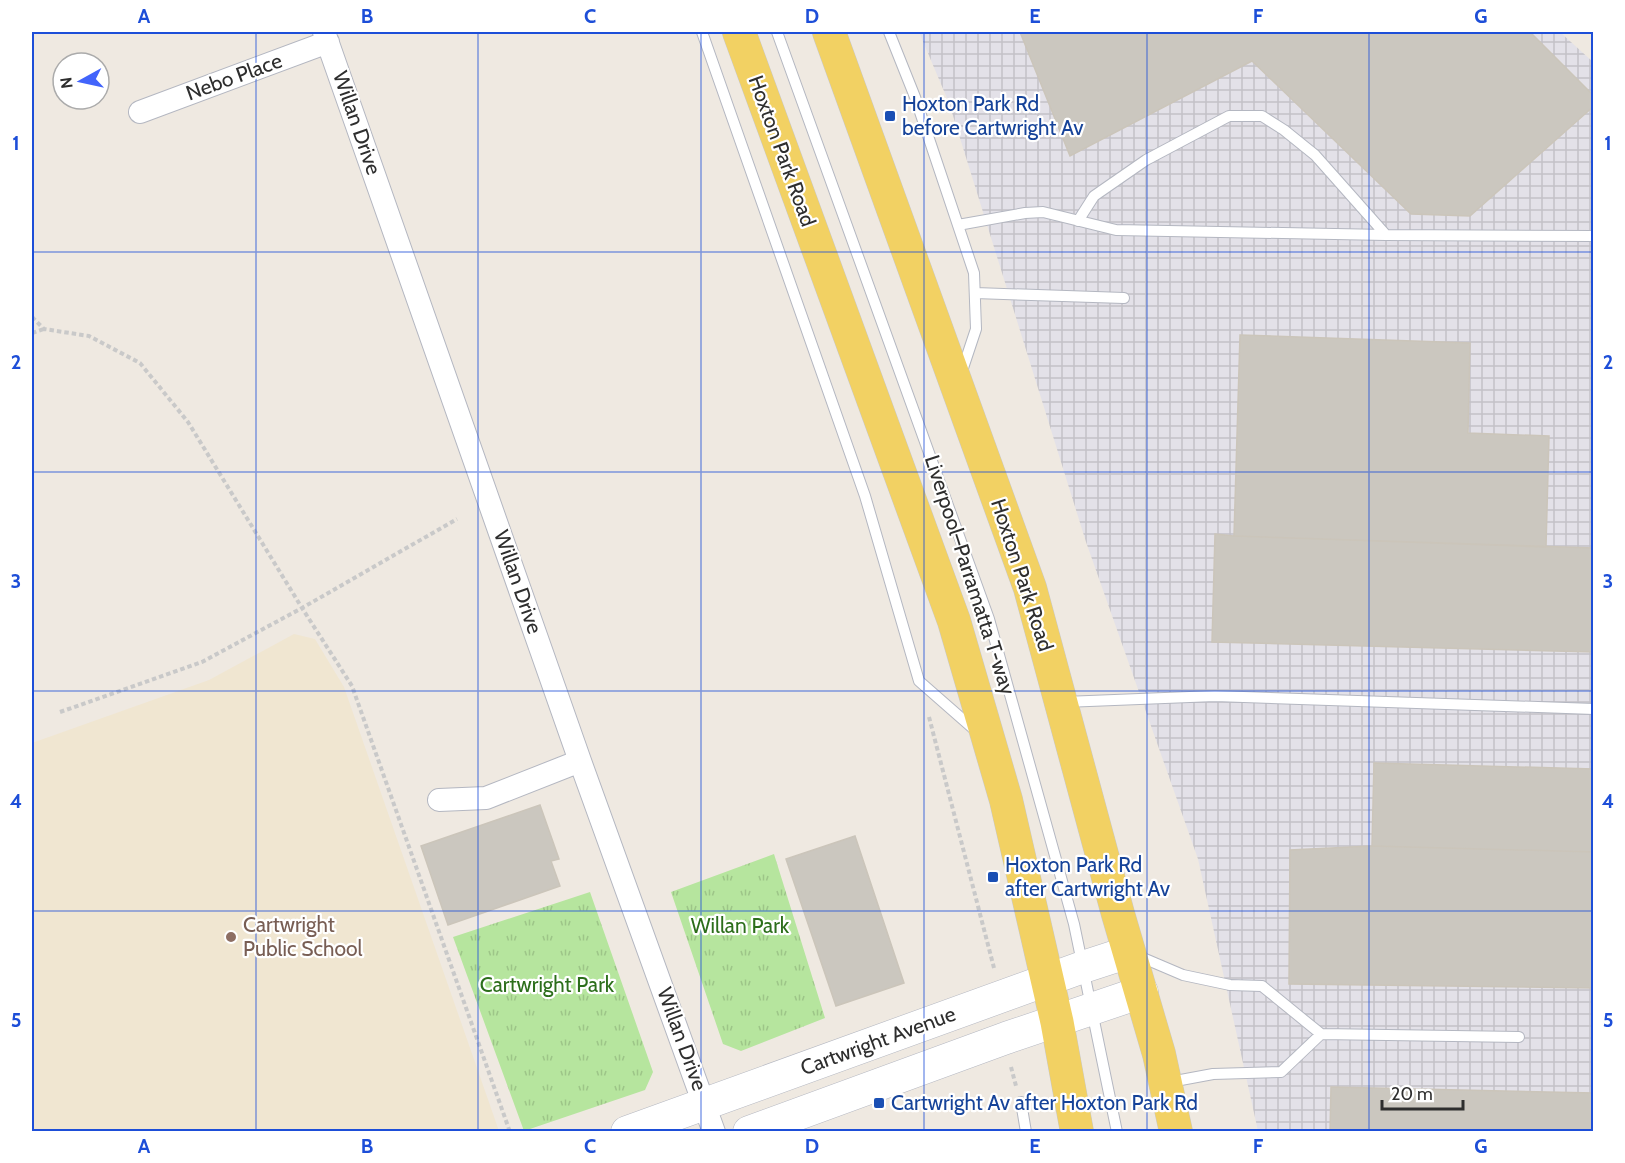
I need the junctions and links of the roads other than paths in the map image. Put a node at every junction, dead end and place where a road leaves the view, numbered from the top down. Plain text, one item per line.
1 (702, 32) edge
2 (739, 32) edge
3 (777, 32) edge
4 (830, 32) edge
5 (889, 32) edge
6 (326, 37) edge
7 (140, 112) dead end
8 (1078, 221) junction
9 (958, 225) junction
10 (1386, 235) junction
11 (1593, 236) edge
12 (975, 293) junction
13 (1124, 298) dead end
14 (957, 384) junction
15 (1060, 702) junction
16 (1593, 709) edge
17 (989, 742) junction
18 (580, 761) junction
19 (439, 800) dead end
20 (1129, 952) junction
21 (1083, 967) junction
22 (1046, 981) junction
23 (1142, 992) junction
24 (1093, 1010) junction
25 (1057, 1022) junction
26 (1321, 1035) junction
27 (1519, 1037) dead end
28 (1167, 1083) junction
29 (1021, 1102) dead end
30 (710, 1118) edge
31 (627, 1131) edge
32 (749, 1131) edge
33 (1026, 1131) edge
34 (1077, 1131) edge
35 (1117, 1131) edge
36 (1176, 1131) edge

1 - 17 lane
2 - 17 main road, Hoxton Park Road
3 - 21 lane, Liverpool–Parramatta T-way
4 - 14 main road, Hoxton Park Road
5 - 9 lane
6 - 7 street, Nebo Place
6 - 18 street, Willan Drive
8 - 9 lane
8 - 10 lane
8 - 10 lane
9 - 12 lane
10 - 11 lane
12 - 13 lane
12 - 14 lane
14 - 15 main road, Hoxton Park Road
15 - 16 lane
15 - 20 main road, Hoxton Park Road
17 - 22 main road, Hoxton Park Road
18 - 19 street
18 - 30 street, Willan Drive
20 - 21 street, Cartwright Avenue
20 - 23 main road, Hoxton Park Road
20 - 26 lane
21 - 22 street, Cartwright Avenue
21 - 24 lane, Liverpool–Parramatta T-way
22 - 25 main road, Hoxton Park Road
22 - 30 street, Cartwright Avenue
23 - 24 street, Cartwright Avenue
23 - 28 main road, Hoxton Park Road
24 - 25 street, Cartwright Avenue
24 - 35 lane, Liverpool–Parramatta T-way
25 - 32 street, Cartwright Avenue
25 - 34 main road, Hoxton Park Road
26 - 27 lane
26 - 28 lane
28 - 36 main road, Hoxton Park Road
29 - 33 lane
30 - 31 street, Cartwright Avenue

